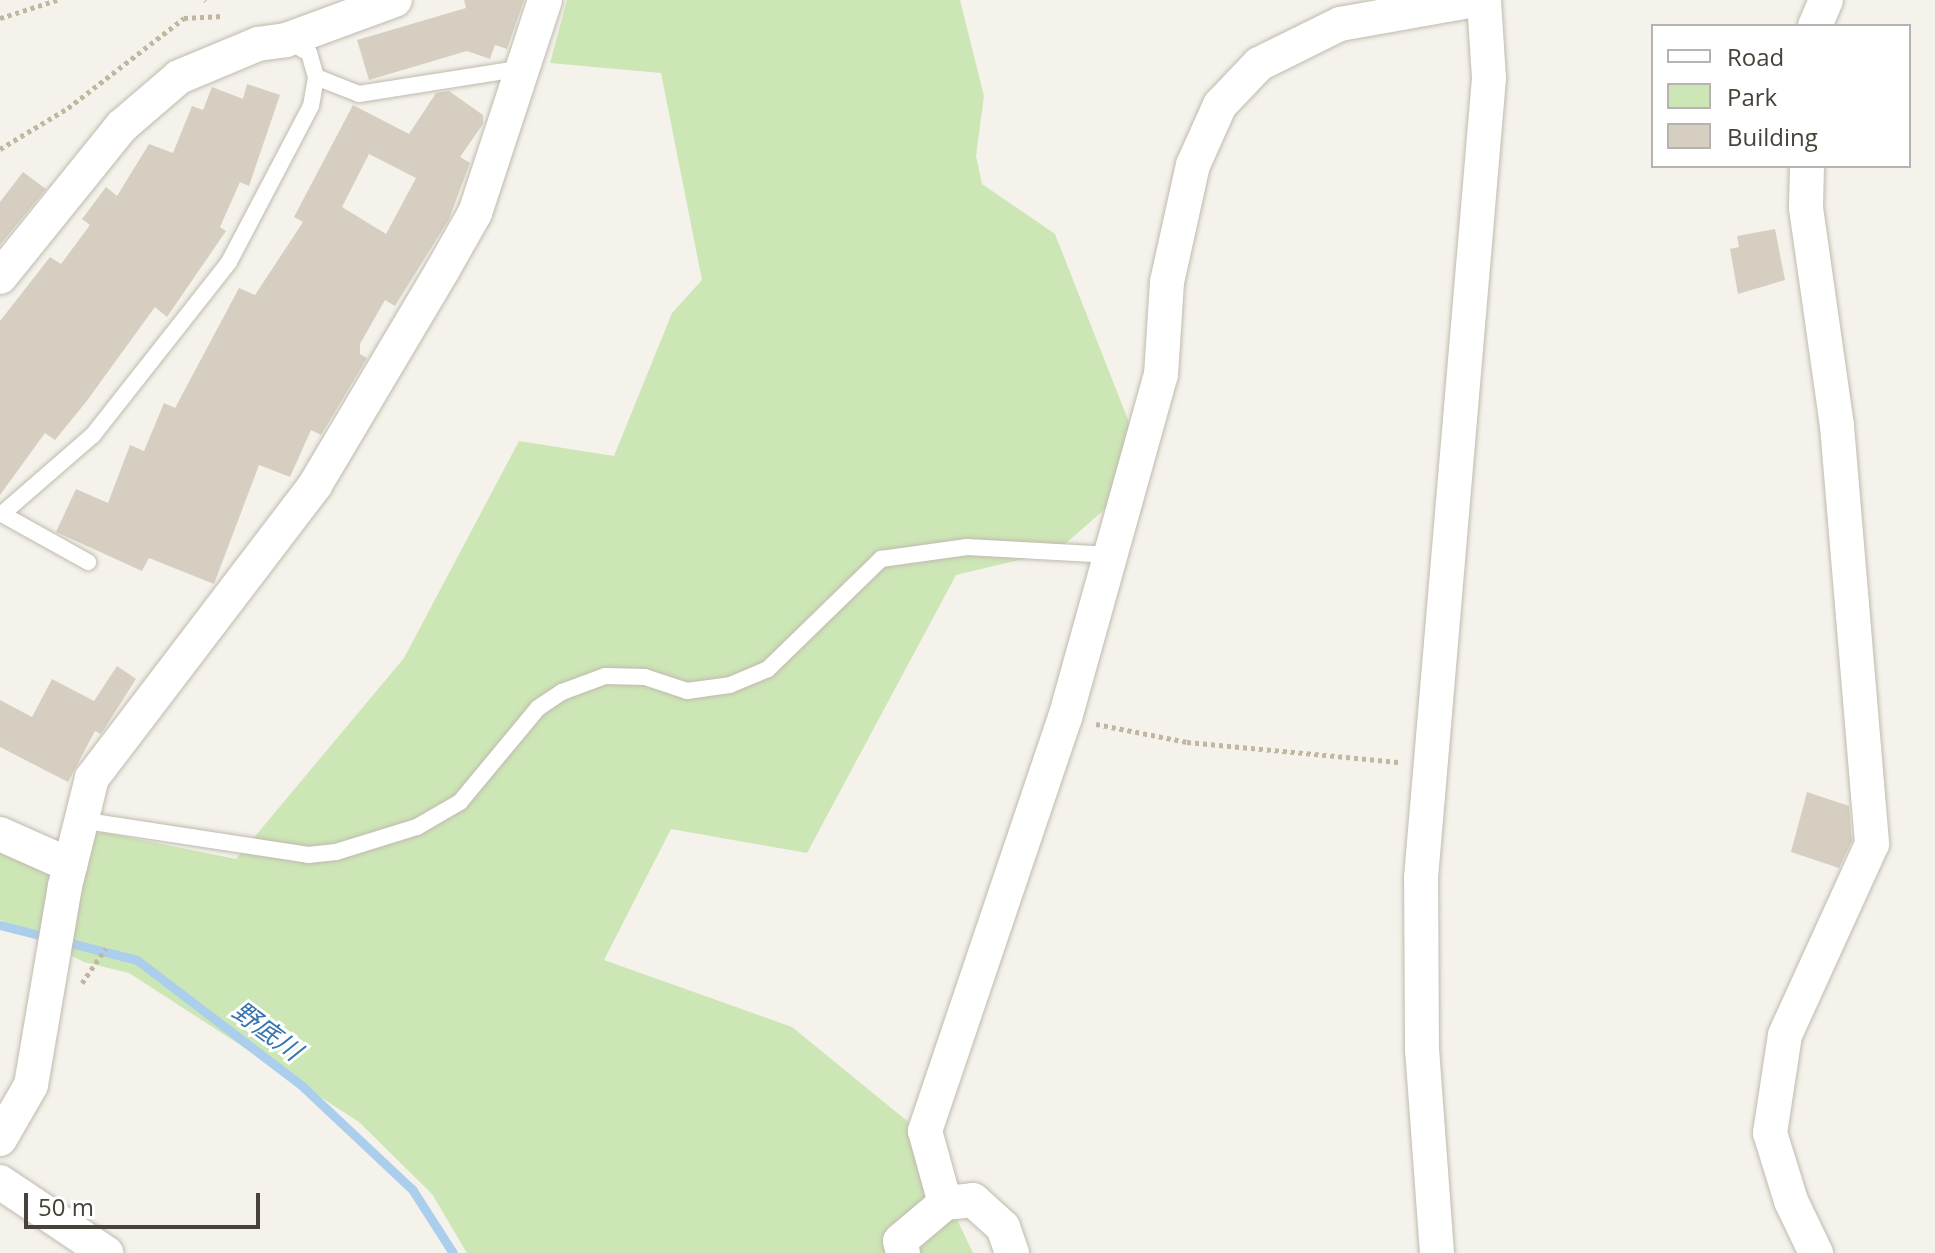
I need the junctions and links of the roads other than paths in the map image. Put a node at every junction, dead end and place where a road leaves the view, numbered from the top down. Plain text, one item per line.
1 (395, 0) edge
2 (545, 0) edge
3 (1475, 0) edge
4 (1484, 0) edge
5 (1826, 0) edge
6 (1816, 24) edge
7 (286, 40) junction
8 (523, 68) junction
9 (316, 77) junction
10 (1807, 168) edge
11 (0, 277) edge
12 (1, 513) edge
13 (1111, 555) junction
14 (88, 562) dead end
15 (80, 820) junction
16 (0, 834) edge
17 (67, 876) junction
18 (0, 1139) edge
19 (0, 1182) edge
20 (945, 1203) junction
21 (106, 1253) edge
22 (903, 1253) edge
23 (1012, 1253) edge
24 (1437, 1253) edge
25 (1816, 1253) edge

1 - 7 street
2 - 8 street
3 - 13 street
4 - 24 street
5 - 6 street
7 - 9 lane
7 - 11 street
8 - 9 lane
8 - 15 street
9 - 12 lane
10 - 25 street
12 - 14 lane
13 - 15 lane
13 - 20 street
15 - 17 street
16 - 17 street
17 - 18 street
19 - 21 street
20 - 22 street
20 - 23 street

